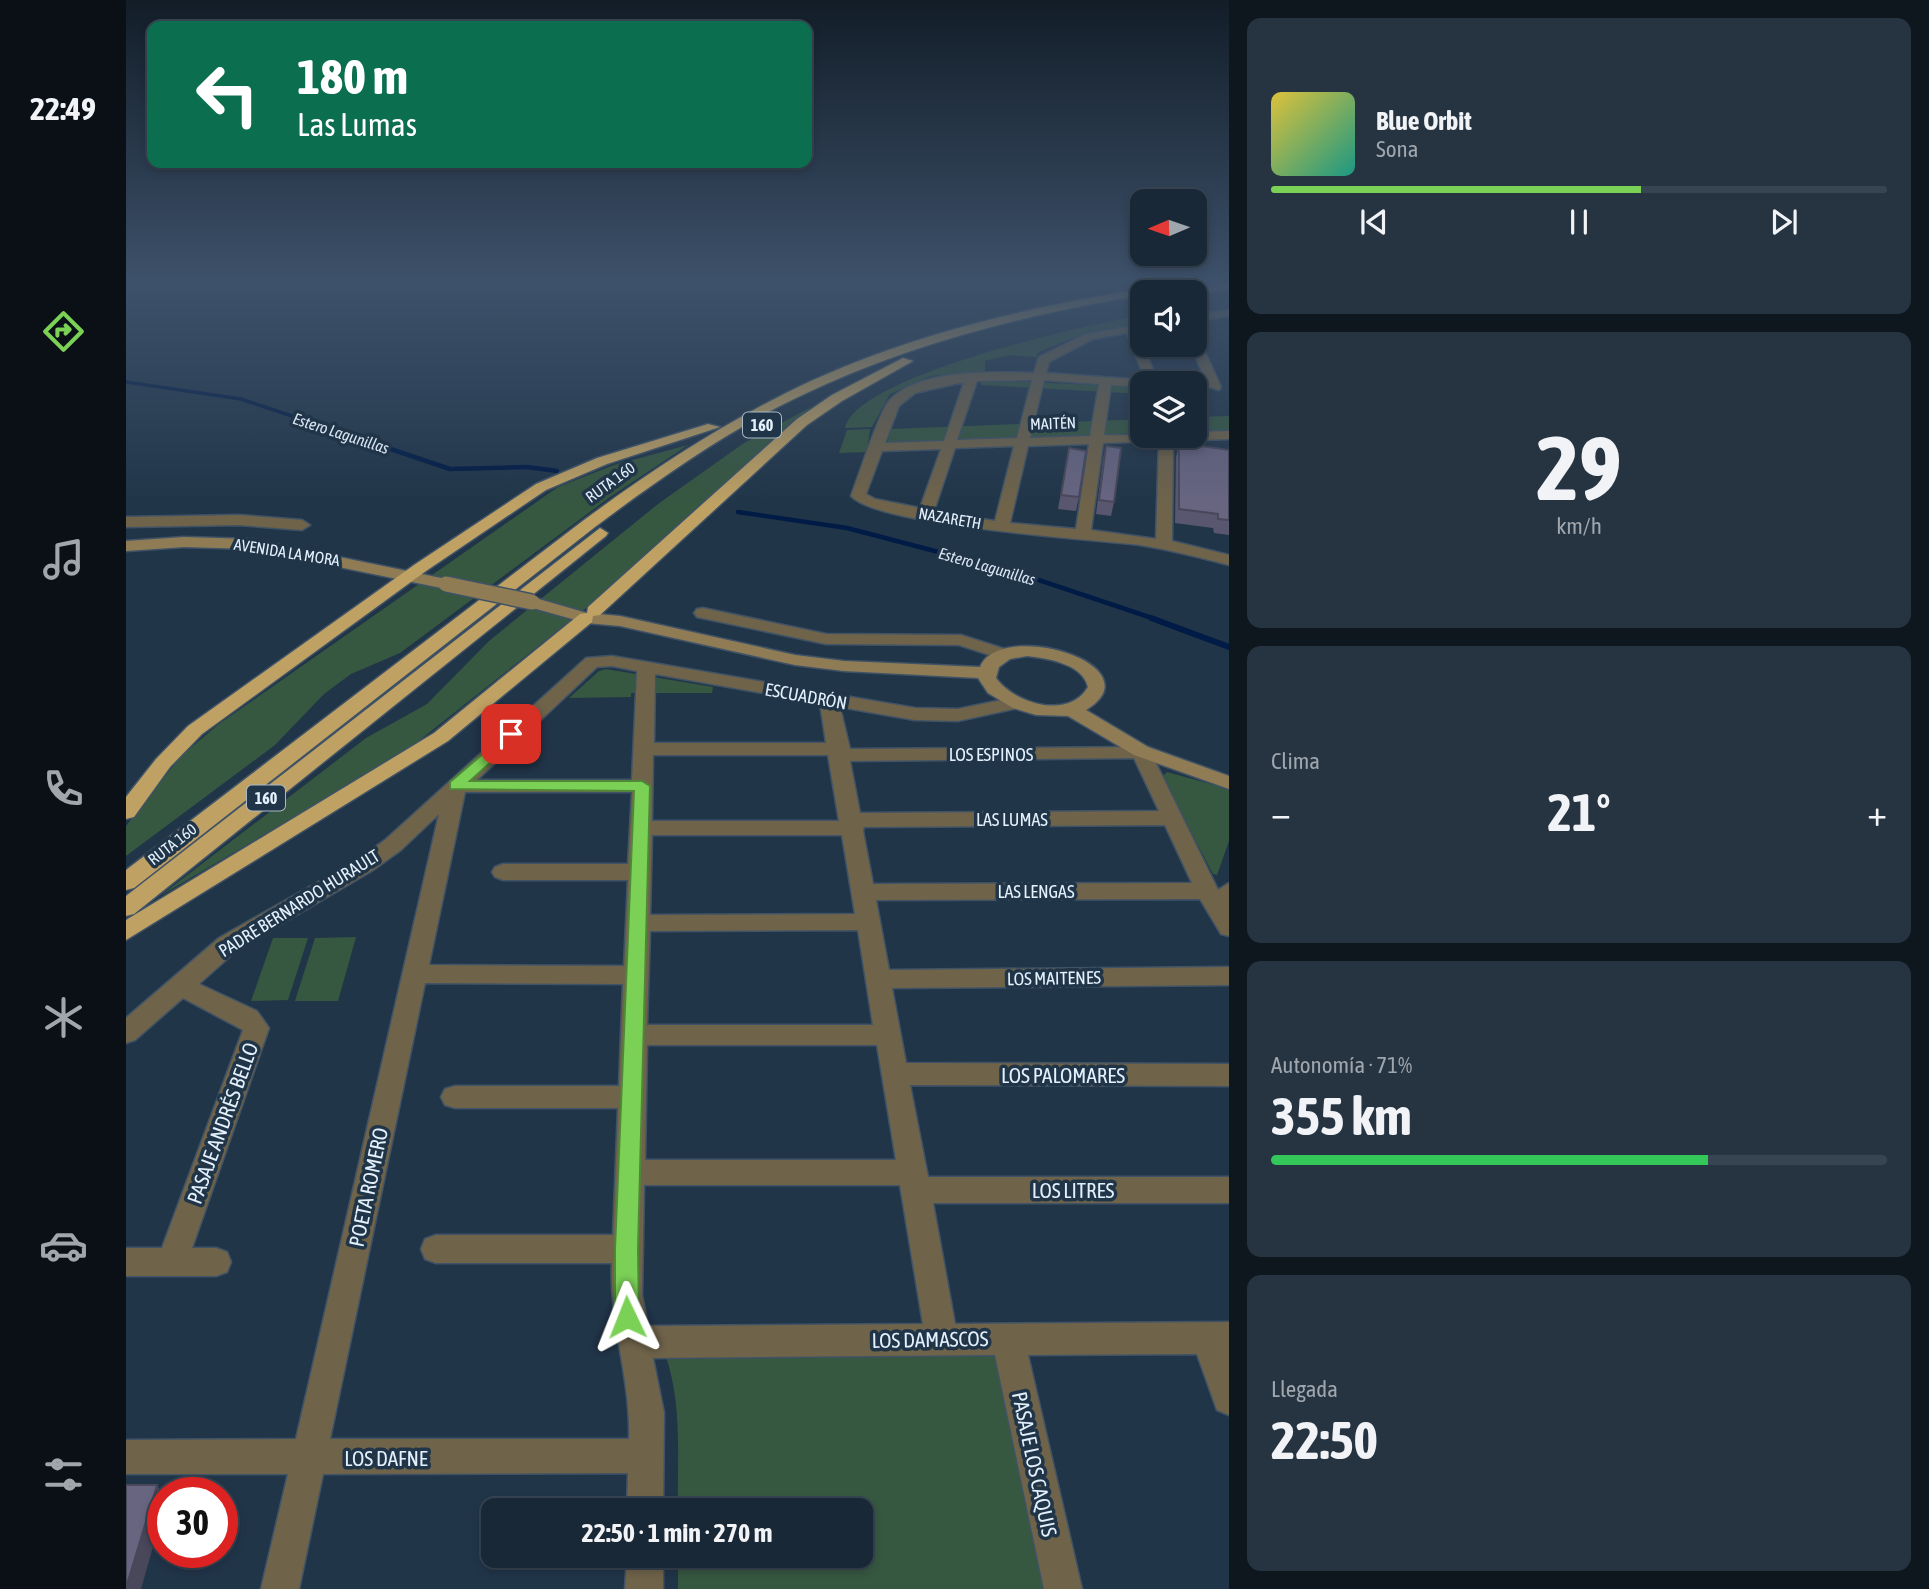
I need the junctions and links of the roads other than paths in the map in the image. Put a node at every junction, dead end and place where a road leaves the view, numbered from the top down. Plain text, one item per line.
1 (883, 357) edge
2 (919, 357) edge
3 (1046, 357) edge
4 (1204, 357) edge
5 (907, 361) junction
6 (972, 377) junction
7 (1039, 378) junction
8 (1105, 382) junction
9 (1130, 383) edge
10 (1222, 387) edge
11 (780, 401) junction
12 (1207, 435) edge
13 (1229, 435) edge
14 (1130, 438) edge
15 (1096, 439) junction
16 (1022, 442) junction
17 (949, 444) junction
18 (878, 447) junction
19 (1166, 448) edge
20 (925, 514) junction
21 (126, 522) edge
22 (302, 525) dead end
23 (1001, 527) junction
24 (1083, 533) junction
25 (1164, 543) junction
26 (126, 546) edge
27 (1229, 560) edge
28 (410, 576) junction
29 (532, 602) joint
30 (703, 613) dead end
31 (590, 614) junction
32 (1004, 655) junction
33 (597, 661) joint
34 (646, 667) junction
35 (987, 673) junction
36 (829, 701) junction
37 (1016, 703) junction
38 (1070, 709) junction
39 (643, 749) junction
40 (1141, 751) junction
41 (841, 752) junction
42 (1229, 783) edge
43 (456, 786) junction
44 (642, 786) junction
45 (126, 812) edge
46 (1172, 818) junction
47 (853, 824) junction
48 (640, 828) junction
49 (503, 872) dead end
50 (639, 872) junction
51 (126, 882) edge
52 (1218, 891) edge
53 (865, 892) junction
54 (126, 908) edge
55 (870, 922) junction
56 (637, 923) junction
57 (1229, 927) edge
58 (126, 931) edge
59 (415, 974) junction
60 (636, 975) junction
61 (1229, 976) edge
62 (880, 979) junction
63 (180, 986) junction
64 (126, 1033) edge
65 (634, 1035) junction
66 (890, 1035) junction
67 (896, 1074) junction
68 (1229, 1075) edge
69 (455, 1097) dead end
70 (632, 1097) junction
71 (629, 1173) junction
72 (915, 1181) junction
73 (1229, 1190) edge
74 (436, 1248) dead end
75 (626, 1249) junction
76 (126, 1262) edge
77 (172, 1262) junction
78 (216, 1262) dead end
79 (1219, 1338) edge
80 (942, 1339) junction
81 (1008, 1339) junction
82 (632, 1342) junction
83 (1229, 1398) edge
84 (646, 1456) junction
85 (126, 1457) edge
86 (309, 1458) junction
87 (646, 1498) edge
88 (645, 1568) edge
89 (280, 1589) edge
90 (644, 1589) edge
91 (1063, 1589) edge

1 - 11 highway, RUTA 160 / 160
2 - 5 highway, RUTA 160 / 160
3 - 7 street
4 - 10 street
5 - 31 highway
5 - 54 highway, RUTA 160 / 160
6 - 7 street
6 - 17 street
6 - 18 street, NAZARETH
7 - 8 street
7 - 16 street
8 - 9 street
8 - 15 street
11 - 28 highway
11 - 51 highway, RUTA 160 / 160
12 - 13 street, MAITÉN
14 - 15 street, MAITÉN
15 - 16 street, MAITÉN
15 - 24 street
16 - 17 street, MAITÉN
16 - 23 street
17 - 18 street, MAITÉN
17 - 20 street
18 - 20 street, NAZARETH
19 - 25 street
20 - 23 street, NAZARETH
21 - 22 street
23 - 24 street, NAZARETH
24 - 25 street, NAZARETH
25 - 27 street, NAZARETH
26 - 28 street, AVENIDA LA MORA
28 - 29 street, AVENIDA LA MORA, bridge
28 - 45 highway
29 - 31 street, ESCUADRÓN
30 - 32 street
31 - 35 street, ESCUADRÓN
31 - 58 highway
32 - 35 street
32 - 38 street
33 - 34 street, ESCUADRÓN
33 - 43 street, PADRE BERNARDO HURAULT
34 - 36 street, ESCUADRÓN
34 - 39 street
35 - 37 street, ESCUADRÓN
36 - 37 street, ESCUADRÓN
36 - 41 street
37 - 38 street, ESCUADRÓN
38 - 40 street, ESCUADRÓN
39 - 41 street
39 - 44 street
40 - 41 street, LOS ESPINOS
40 - 42 street, ESCUADRÓN
40 - 46 street
41 - 47 street
43 - 44 street
43 - 59 street, POETA ROMERO
43 - 63 street, PADRE BERNARDO HURAULT
44 - 48 street
46 - 47 street, LAS LUMAS
46 - 52 street
47 - 48 street
47 - 53 street
48 - 50 street
49 - 50 street
50 - 56 street
52 - 53 street, LAS LENGAS
52 - 57 street
53 - 55 street
55 - 56 street
55 - 62 street
56 - 60 street
59 - 60 street
59 - 86 street, POETA ROMERO
60 - 65 street
61 - 62 street, LOS MAITENES
62 - 66 street
63 - 64 street, PADRE BERNARDO HURAULT
63 - 77 street, PASAJE ANDRÉS BELLO
65 - 66 street
65 - 70 street
66 - 67 street
67 - 68 street, LOS PALOMARES
67 - 72 street
69 - 70 street
70 - 71 street
71 - 72 street, LOS LITRES
71 - 75 street
72 - 73 street, LOS LITRES
72 - 80 street
74 - 75 street
75 - 82 street
76 - 77 street
77 - 78 street
79 - 81 street, LOS DAMASCOS
79 - 83 street
80 - 81 street, LOS DAMASCOS
80 - 82 street, LOS DAMASCOS
81 - 91 street, PASAJE LOS CAQUIS
82 - 84 street
84 - 86 street, LOS DAFNE
84 - 87 street
85 - 86 street, LOS DAFNE
86 - 89 street, POETA ROMERO
88 - 90 street

